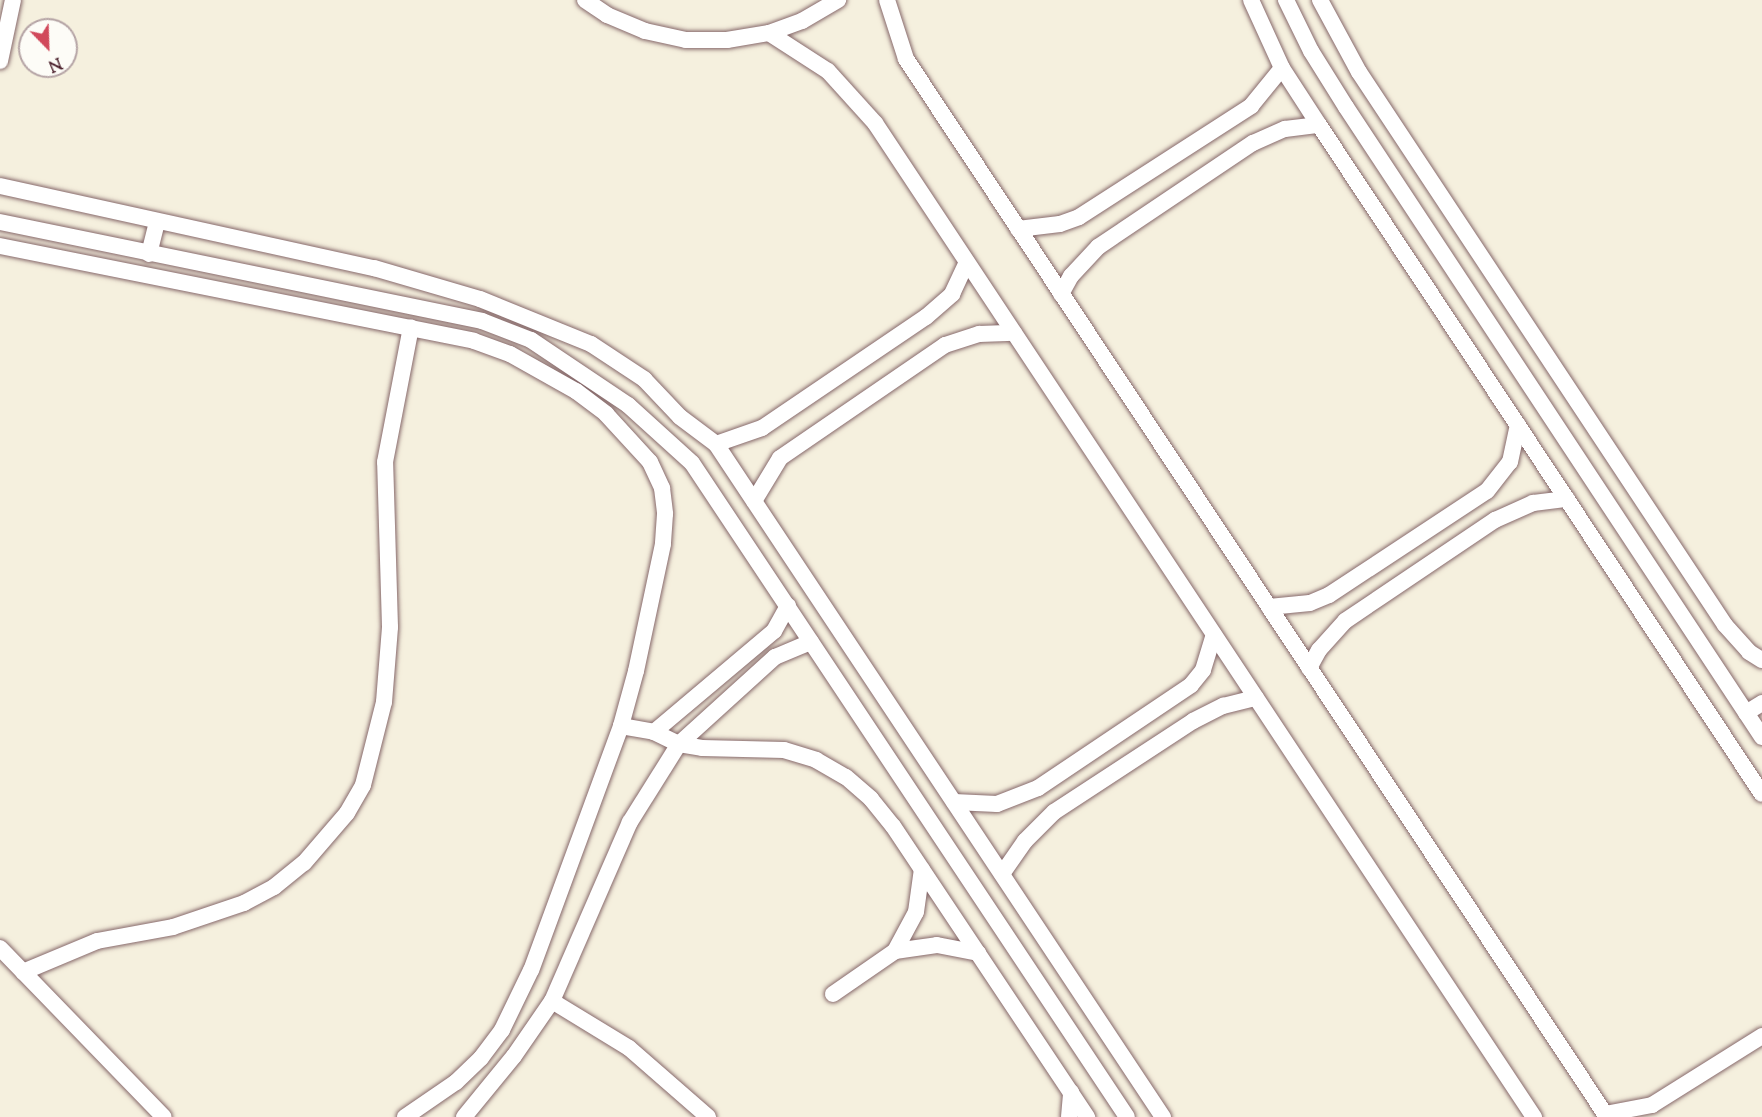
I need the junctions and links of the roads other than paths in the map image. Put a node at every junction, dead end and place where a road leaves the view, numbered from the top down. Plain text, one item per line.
1 (13, 0) edge
2 (585, 0) edge
3 (838, 0) edge
4 (887, 0) edge
5 (1251, 0) edge
6 (1286, 0) edge
7 (1320, 0) edge
8 (768, 33) junction
9 (0, 61) edge
10 (1282, 68) junction
11 (1318, 125) junction
12 (0, 186) edge
13 (0, 222) edge
14 (157, 222) junction
15 (1018, 229) junction
16 (0, 246) edge
17 (149, 254) junction
18 (967, 262) junction
19 (1061, 294) junction
20 (411, 327) junction
21 (1014, 333) junction
22 (1518, 425) junction
23 (716, 444) junction
24 (1567, 499) junction
25 (754, 501) junction
26 (788, 606) junction
27 (1269, 607) junction
28 (1214, 635) junction
29 (812, 642) junction
30 (1762, 660) edge
31 (1309, 668) junction
32 (1256, 698) junction
33 (1762, 703) edge
34 (1746, 713) junction
35 (621, 726) junction
36 (654, 732) junction
37 (1761, 733) edge
38 (679, 744) junction
39 (1762, 794) edge
40 (954, 802) junction
41 (922, 869) junction
42 (1002, 874) junction
43 (1035, 924) junction
44 (1010, 941) junction
45 (0, 948) edge
46 (895, 951) junction
47 (978, 953) junction
48 (23, 972) junction
49 (1072, 981) junction
50 (833, 994) dead end
51 (1047, 998) junction
52 (518, 1001) junction
53 (547, 1008) junction
54 (1762, 1036) edge
55 (1071, 1092) junction
56 (1606, 1115) edge
57 (164, 1117) edge
58 (405, 1117) edge
59 (464, 1117) edge
60 (708, 1117) edge
61 (1068, 1117) edge
62 (1087, 1117) edge
63 (1127, 1117) edge
64 (1162, 1117) edge
65 (1534, 1117) edge

1 - 9 street
2 - 8 street
3 - 8 street
4 - 15 street
5 - 10 street
6 - 34 street
7 - 30 street
8 - 18 street
10 - 11 street
10 - 15 street
11 - 19 street
11 - 22 street
12 - 14 street
13 - 17 street
14 - 17 street
14 - 23 street
15 - 19 street
16 - 20 street
17 - 26 street
18 - 21 street
18 - 23 street
19 - 27 street
20 - 35 street
20 - 48 street
21 - 25 street
21 - 28 street
22 - 24 street
22 - 27 street
23 - 25 street
24 - 31 street
24 - 39 street
25 - 40 street
26 - 29 street
26 - 36 street
27 - 31 street
28 - 32 street
28 - 40 street
29 - 38 street
29 - 44 street
31 - 56 street
32 - 42 street
32 - 65 street
33 - 34 street
34 - 37 street
35 - 36 street
35 - 52 street
36 - 38 street
38 - 41 street
38 - 53 street
40 - 42 street
41 - 46 street
41 - 47 street
42 - 43 street
43 - 44 street
43 - 49 street
44 - 51 street
45 - 48 street
46 - 47 street
46 - 50 street
47 - 55 street
48 - 57 street
49 - 51 street
49 - 64 street
51 - 63 street
52 - 53 street
52 - 58 street
53 - 59 street
53 - 60 street
54 - 56 street
55 - 61 street
55 - 62 street

